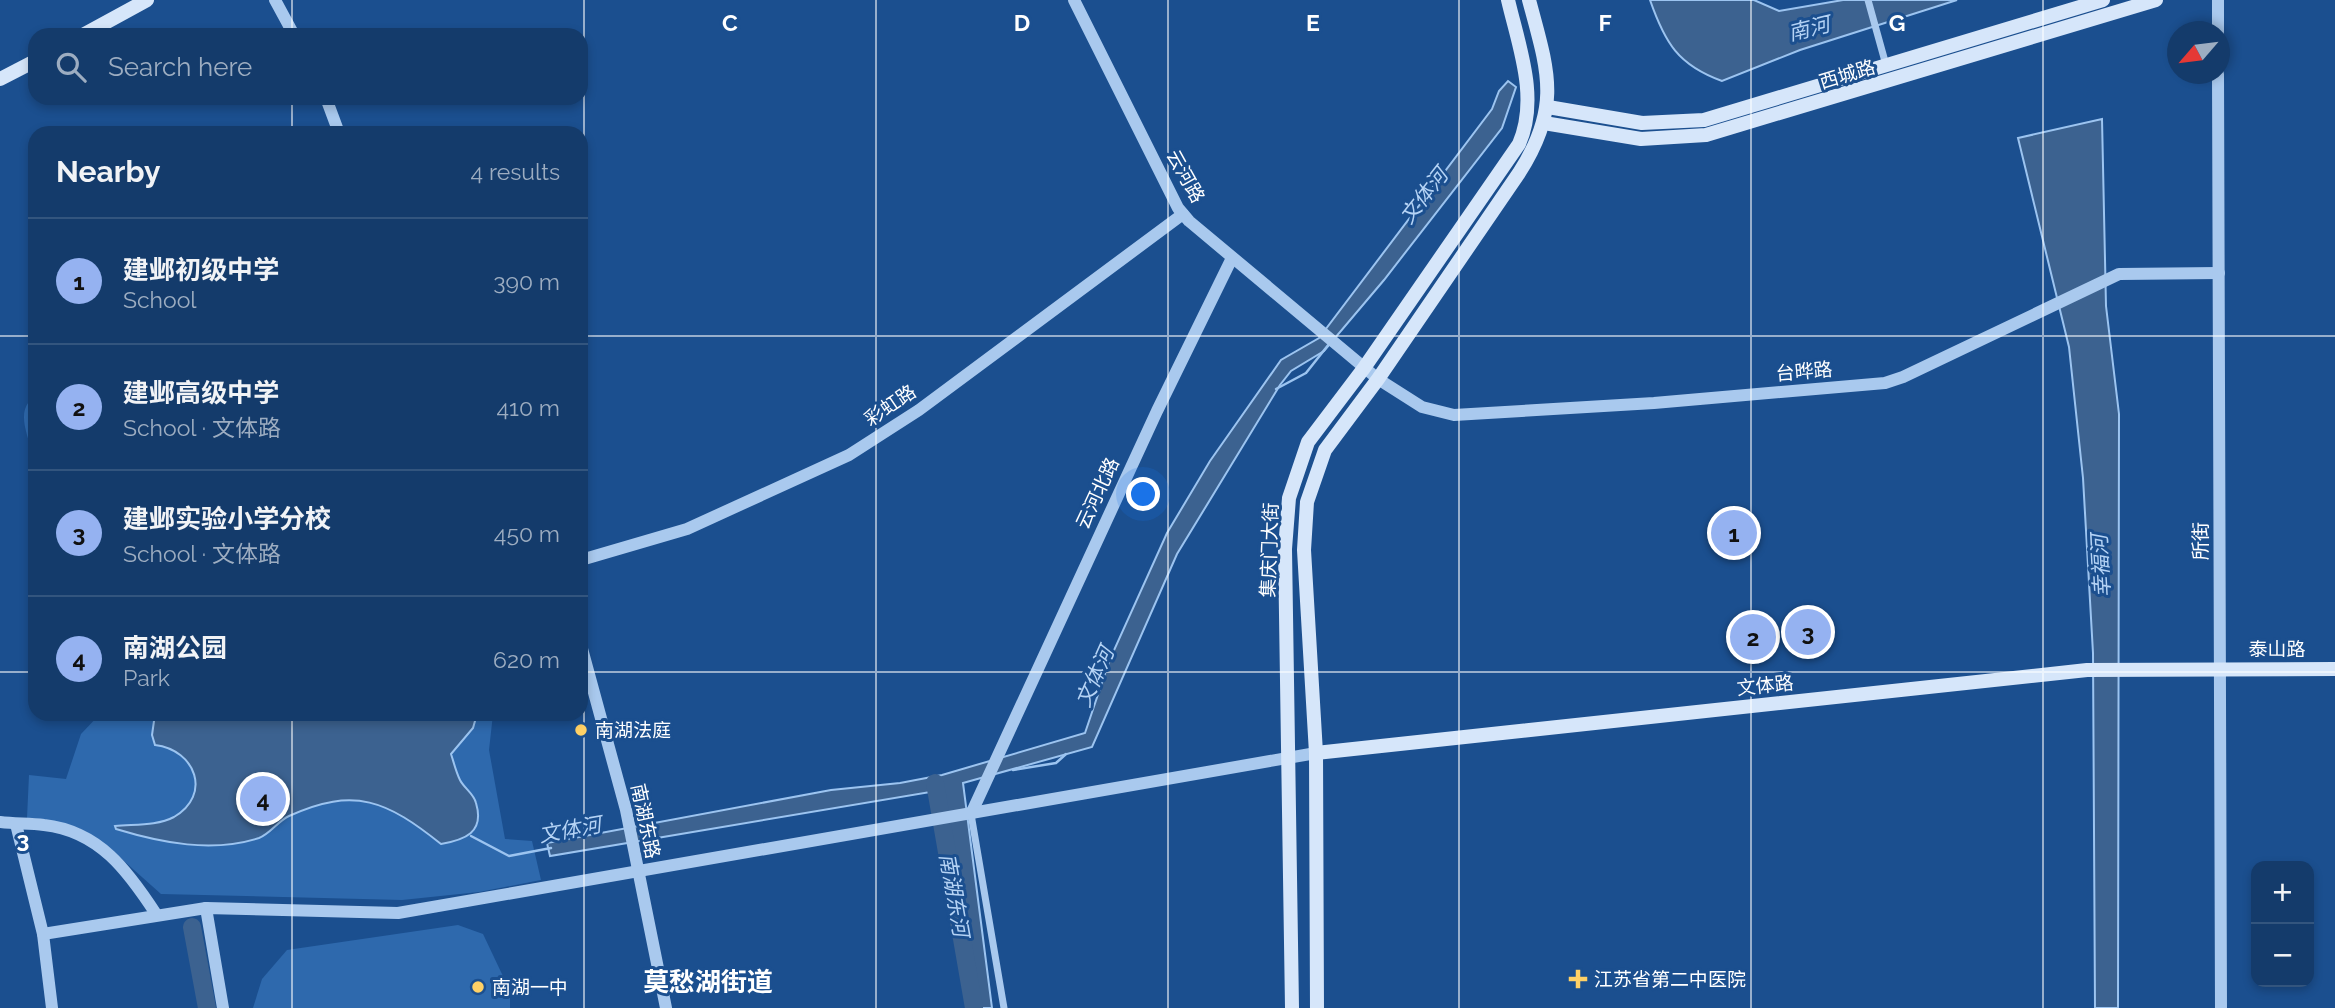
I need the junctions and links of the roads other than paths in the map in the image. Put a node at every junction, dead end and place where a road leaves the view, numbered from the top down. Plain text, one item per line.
1 (147, 0) edge
2 (275, 0) edge
3 (1074, 0) edge
4 (1508, 0) edge
5 (1868, 0) edge
6 (2103, 0) edge
7 (2156, 0) edge
8 (2218, 0) edge
9 (1531, 6) edge
10 (2218, 21) edge
11 (96, 28) edge
12 (291, 28) edge
13 (28, 65) edge
14 (1886, 66) junction
15 (0, 79) edge
16 (2218, 84) edge
17 (329, 105) edge
18 (1548, 107) junction
19 (1544, 123) junction
20 (336, 126) edge
21 (1183, 214) junction
22 (1232, 258) junction
23 (2219, 273) junction
24 (1344, 352) joint
25 (1364, 368) junction
26 (1378, 379) junction
27 (588, 558) edge
28 (2219, 668) junction
29 (2335, 669) edge
30 (588, 671) edge
31 (1316, 753) junction
32 (1288, 758) junction
33 (968, 814) junction
34 (0, 822) edge
35 (16, 824) junction
36 (638, 873) junction
37 (206, 908) junction
38 (156, 914) junction
39 (43, 934) junction
40 (52, 1008) edge
41 (223, 1008) edge
42 (666, 1008) edge
43 (1004, 1008) edge
44 (1292, 1008) edge
45 (1317, 1008) edge
46 (2221, 1008) edge

1 - 11 main road
2 - 12 street
3 - 21 street, 云河路
4 - 25 main road, 集庆门大街
5 - 14 street
6 - 14 main road, 西城路
7 - 19 main road, 西城路
8 - 10 street
9 - 18 main road, 集庆门大街
13 - 15 main road
14 - 18 main road, 西城路
16 - 23 street, 所街
17 - 20 street
18 - 19 main road, 集庆门大街
19 - 26 main road, 集庆门大街
21 - 22 street, 云河路
21 - 27 street, 彩虹路
22 - 24 street, 云河路
22 - 33 street, 云河北路
23 - 26 street, 台晔路
23 - 28 street, 所街
24 - 25 street, 台晔路
25 - 26 street, 台晔路
25 - 32 main road, 集庆门大街
26 - 31 main road, 集庆门大街
28 - 29 main road, 泰山路
28 - 31 main road, 文体路
28 - 46 street, 所街
30 - 36 street, 南湖东路
31 - 32 street
31 - 45 main road, 集庆门大街
32 - 33 street
32 - 44 main road, 集庆门大街
33 - 36 street
33 - 43 street
34 - 35 street
35 - 38 street
35 - 39 street
36 - 37 street
36 - 42 street, 南湖东路
37 - 38 street
37 - 41 street
38 - 39 street
39 - 40 street

